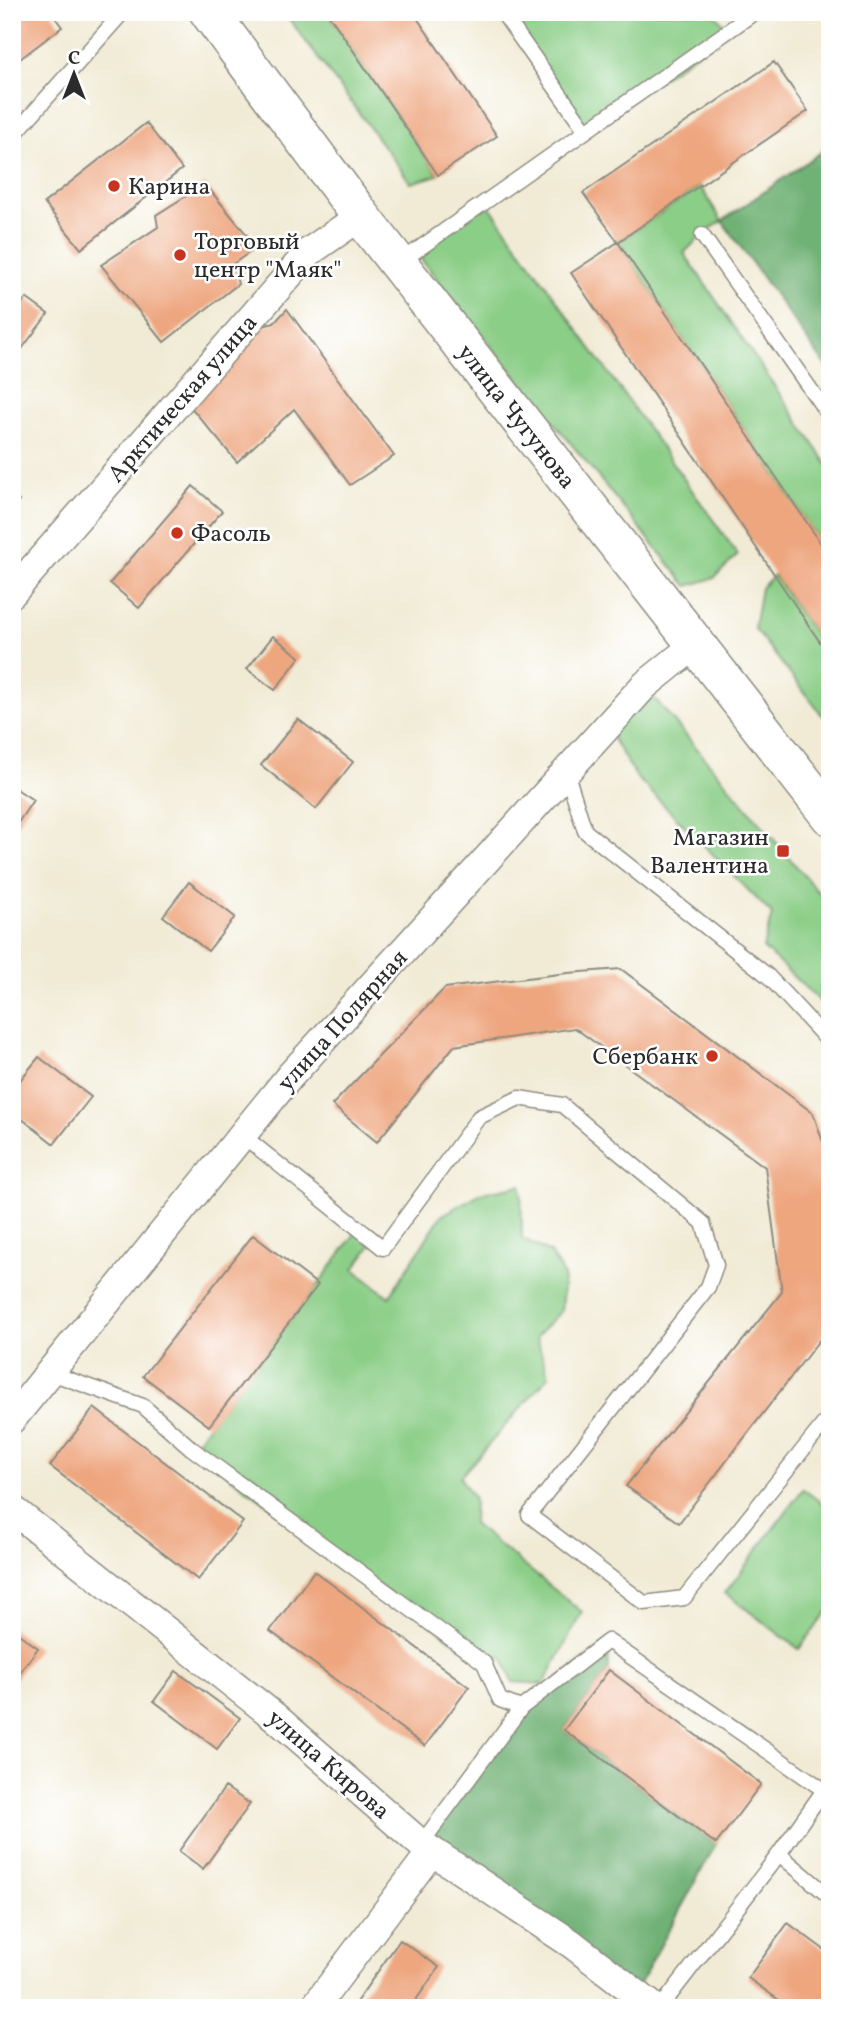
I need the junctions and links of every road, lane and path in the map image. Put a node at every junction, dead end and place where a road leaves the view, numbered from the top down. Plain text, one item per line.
1 (123, 12) edge
2 (209, 12) edge
3 (502, 12) edge
4 (755, 12) edge
5 (586, 131) junction
6 (12, 137) edge
7 (362, 216) junction
8 (702, 235) dead end
9 (398, 263) junction
10 (830, 417) edge
11 (12, 593) edge
12 (696, 644) junction
13 (566, 771) junction
14 (830, 816) edge
15 (830, 1043) edge
16 (242, 1135) junction
17 (51, 1373) junction
18 (12, 1419) edge
19 (827, 1423) edge
20 (12, 1509) edge
21 (521, 1708) junction
22 (427, 1848) junction
23 (779, 1854) junction
24 (830, 1897) edge
25 (314, 2008) edge
26 (658, 2008) edge

1 - 6 lane
2 - 7 main road, улица Чугунова
3 - 5 lane
4 - 5 lane
5 - 9 lane
7 - 9 main road, улица Чугунова
7 - 11 street, Арктическая улица
8 - 10 lane
9 - 12 main road, улица Чугунова
12 - 13 street, улица Полярная
12 - 14 main road, улица Чугунова
13 - 15 lane
13 - 16 street, улица Полярная
16 - 17 street, улица Полярная
16 - 19 lane
17 - 18 street, улица Полярная
17 - 21 lane
20 - 22 street, улица Кирова
21 - 22 lane
21 - 23 lane
22 - 25 street
22 - 26 street, улица Кирова
23 - 24 lane
23 - 26 lane

